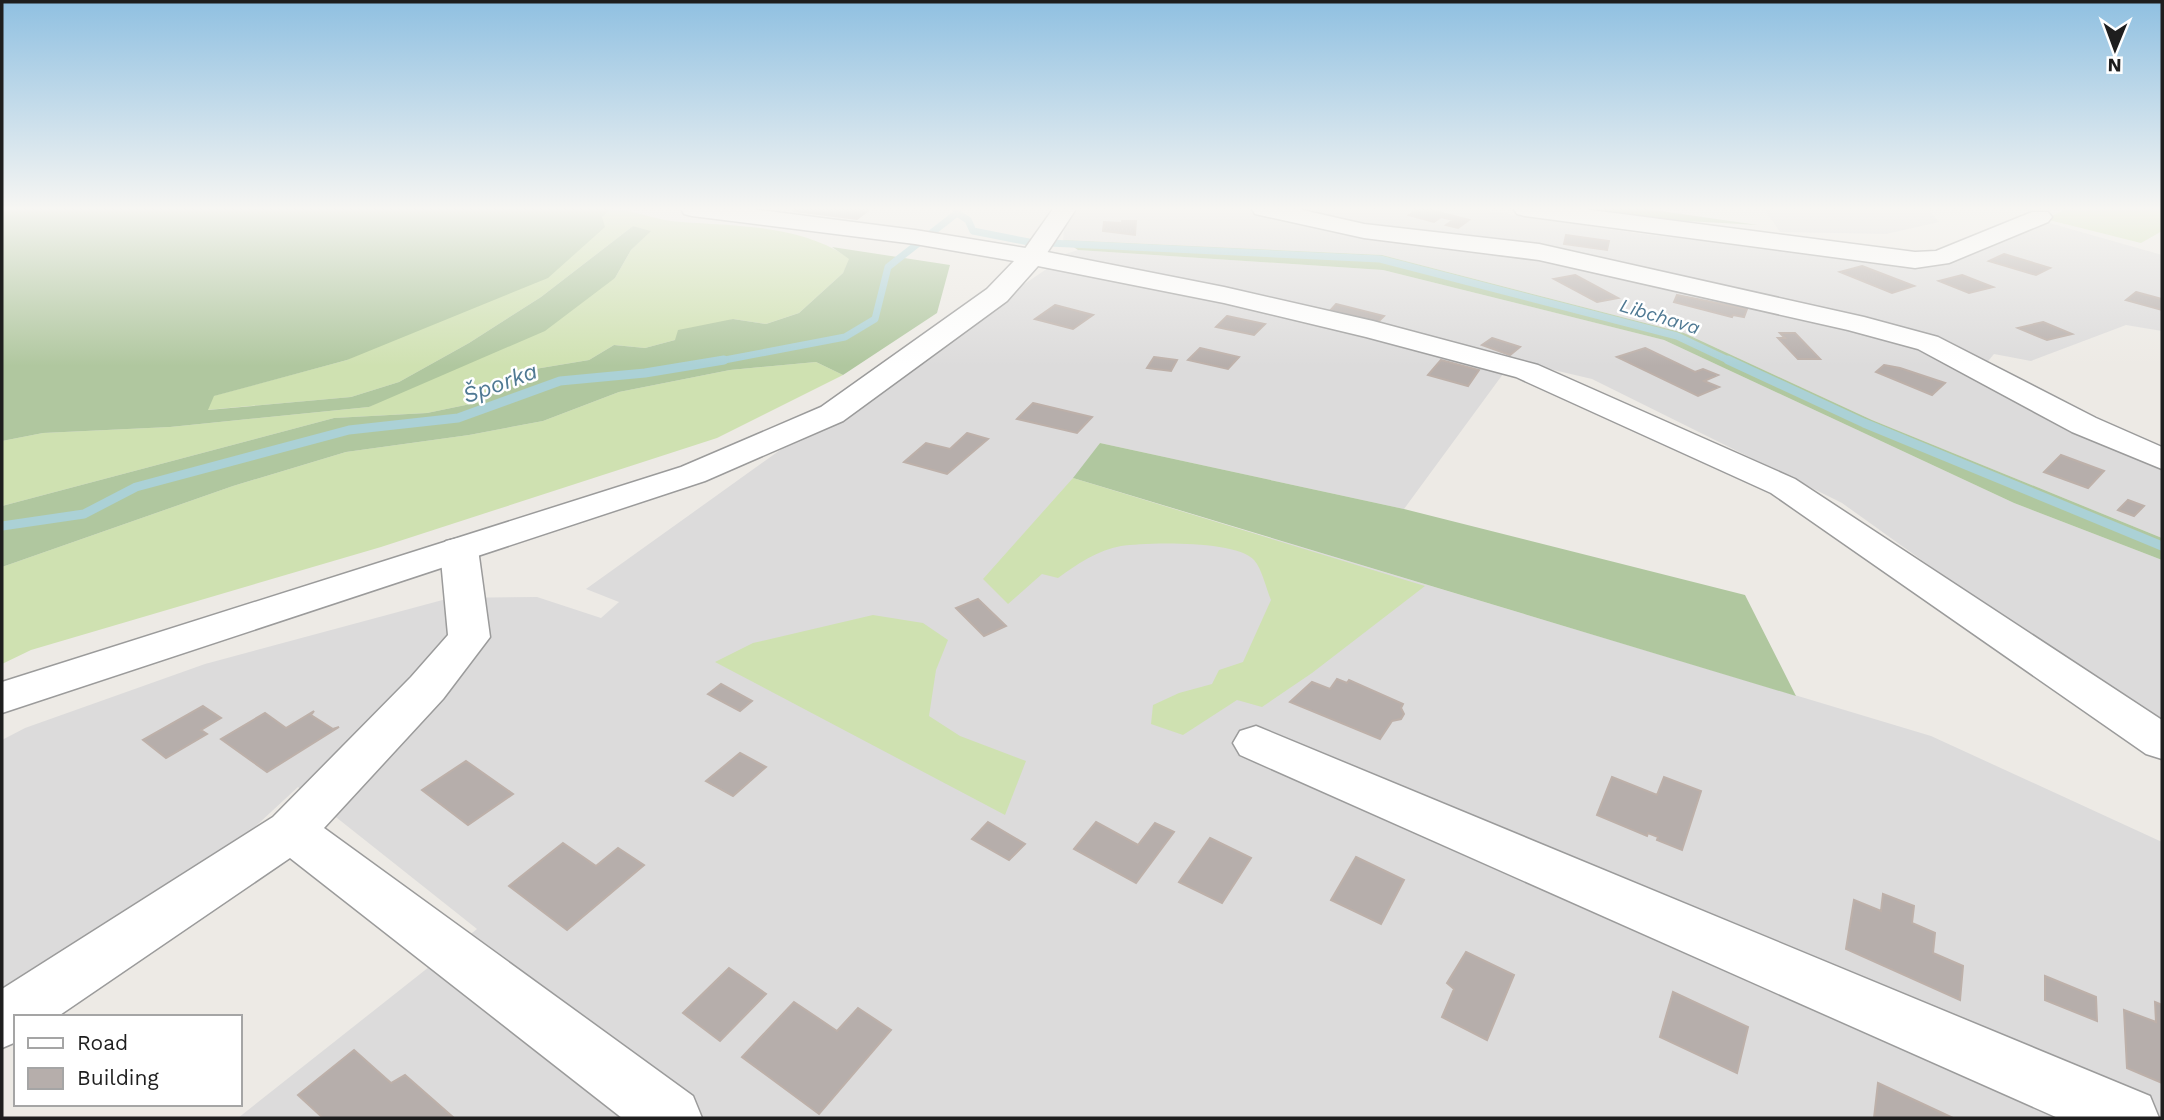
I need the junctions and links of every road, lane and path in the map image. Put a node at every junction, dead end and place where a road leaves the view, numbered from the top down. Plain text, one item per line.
1 (1026, 261) edge
2 (1092, 261) edge
3 (1580, 261) edge
4 (2162, 459) edge
5 (459, 549) junction
6 (2, 698) edge
7 (2162, 742) edge
8 (1256, 743) dead end
9 (291, 831) junction
10 (2, 1021) edge
11 (671, 1118) edge
12 (2128, 1118) edge

1 - 5 street
2 - 7 street
3 - 4 street
5 - 6 street
5 - 9 street
8 - 12 street
9 - 10 street
9 - 11 street

